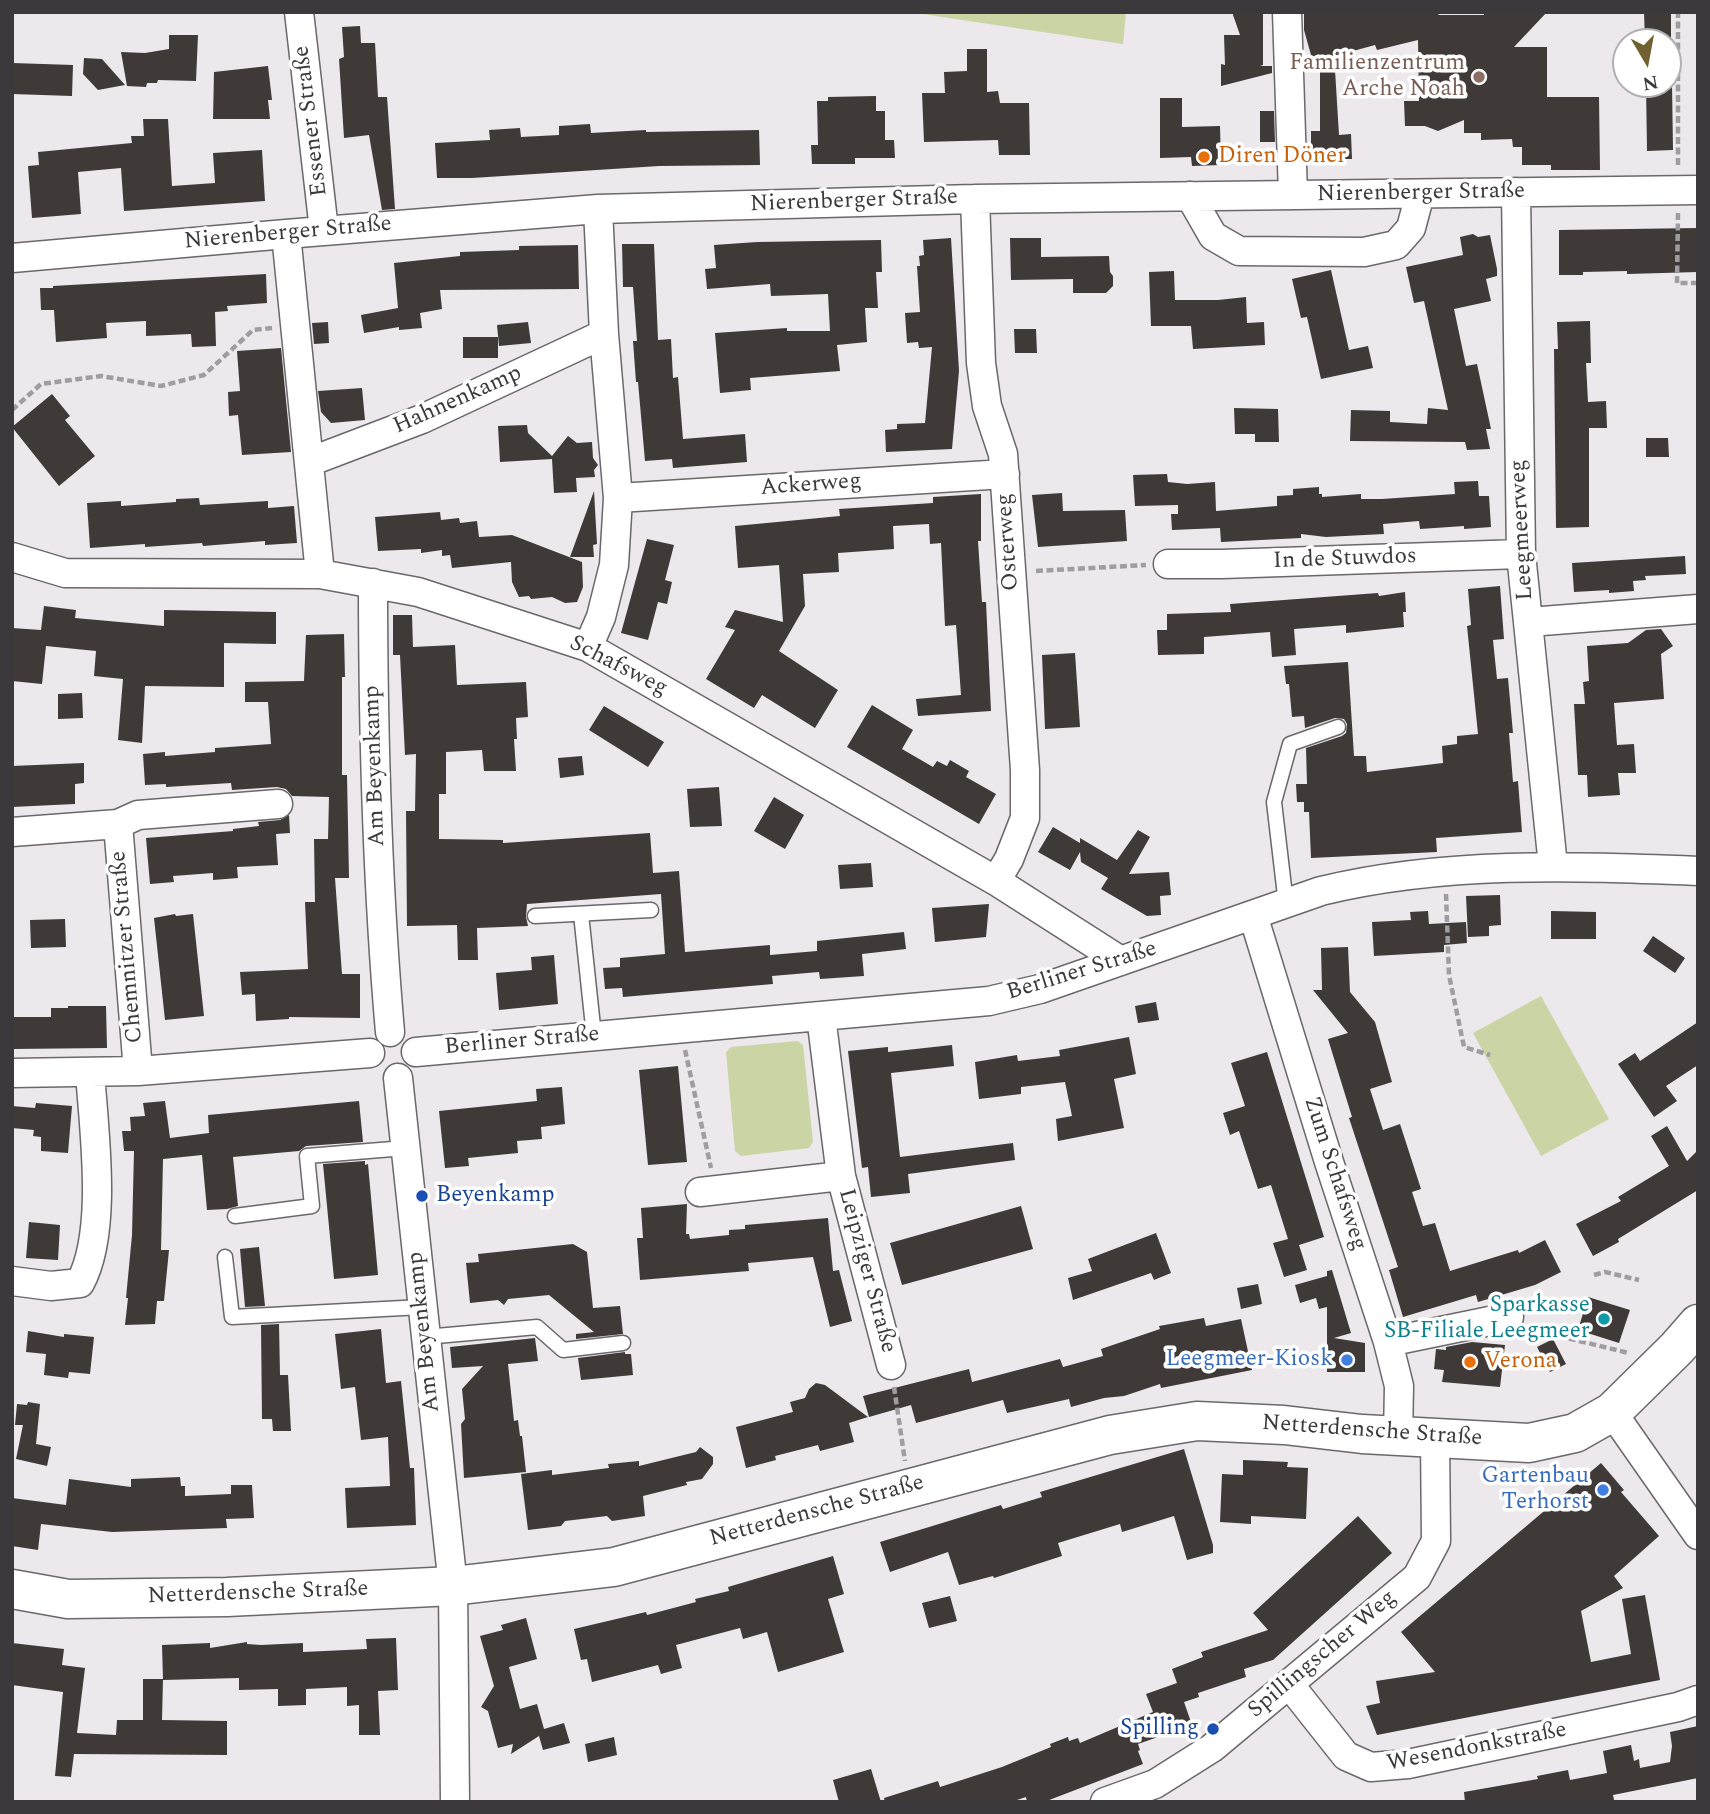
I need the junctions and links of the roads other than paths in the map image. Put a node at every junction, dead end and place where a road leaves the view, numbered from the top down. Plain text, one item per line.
1 (299, 12) edge
2 (1287, 12) edge
3 (1688, 190) edge
4 (1516, 192) junction
5 (1420, 194) junction
6 (1293, 195) junction
7 (1190, 196) junction
8 (975, 199) junction
9 (598, 209) junction
10 (324, 230) junction
11 (286, 234) junction
12 (12, 258) edge
13 (604, 334) junction
14 (309, 463) junction
15 (1005, 474) junction
16 (618, 498) junction
17 (1521, 554) junction
18 (12, 557) edge
19 (1168, 564) road end
20 (320, 574) junction
21 (373, 583) junction
22 (1698, 609) edge
23 (1529, 622) junction
24 (588, 647) junction
25 (1338, 727) dead end
26 (278, 804) dead end
27 (118, 824) junction
28 (12, 832) edge
29 (1553, 866) junction
30 (1698, 871) edge
31 (996, 881) junction
32 (1286, 904) junction
33 (651, 910) dead end
34 (581, 914) junction
35 (1253, 915) junction
36 (535, 916) dead end
37 (1121, 961) junction
38 (821, 1016) junction
39 (390, 1032) junction
40 (594, 1036) junction
41 (416, 1052) junction
42 (370, 1053) junction
43 (138, 1071) junction
44 (12, 1073) edge
45 (90, 1073) junction
46 (398, 1078) junction
47 (405, 1148) junction
48 (841, 1176) junction
49 (708, 1191) road end
50 (235, 1216) dead end
51 (225, 1257) dead end
52 (12, 1281) edge
53 (422, 1307) junction
54 (1509, 1317) road end
55 (1698, 1324) edge
56 (425, 1337) junction
57 (1388, 1342) junction
58 (623, 1343) dead end
59 (891, 1365) road end
60 (1612, 1412) junction
61 (1416, 1437) junction
62 (1698, 1535) edge
63 (453, 1586) junction
64 (12, 1589) edge
65 (1289, 1684) junction
66 (1698, 1700) edge
67 (455, 1802) edge
68 (1105, 1802) edge

1 - 10 street, Essener Straße
2 - 6 street
3 - 4 street, Nierenberger Straße
4 - 5 street, Nierenberger Straße
4 - 17 street, Leegmeerweg
5 - 6 street, Nierenberger Straße
5 - 7 street
6 - 7 street, Nierenberger Straße
7 - 8 street, Nierenberger Straße
8 - 9 street, Nierenberger Straße
8 - 15 street, Osterweg
9 - 10 street, Nierenberger Straße
9 - 13 street
10 - 11 street, Nierenberger Straße
11 - 12 street, Nierenberger Straße
11 - 14 street
13 - 14 street, Hahnenkamp
13 - 16 street
14 - 20 street
15 - 16 street, Ackerweg
15 - 31 street, Osterweg
16 - 24 street
17 - 19 street, In de Stuwdos
17 - 23 street, Leegmeerweg
18 - 20 street, Schafsweg
20 - 21 street, Schafsweg
21 - 24 street, Schafsweg
21 - 39 street, Am Beyenkamp
22 - 23 street
23 - 29 street, Leegmeerweg
24 - 31 street, Schafsweg
25 - 32 lane
26 - 27 street, Chemnitzer Straße
27 - 28 street, Chemnitzer Straße
27 - 43 street, Chemnitzer Straße
29 - 30 street, Berliner Straße
29 - 32 street, Berliner Straße
31 - 37 street, Schafsweg
32 - 35 street, Berliner Straße
33 - 34 lane
34 - 36 lane
34 - 40 lane
35 - 37 street, Berliner Straße
35 - 57 street, Zum Schafsweg
37 - 38 street, Berliner Straße
38 - 40 street, Berliner Straße
38 - 48 street, Leipziger Straße
39 - 41 street
39 - 42 street
40 - 41 street, Berliner Straße
41 - 46 street
42 - 43 street
42 - 46 street
43 - 45 street
44 - 45 street
45 - 52 street
46 - 47 street, Am Beyenkamp
47 - 50 lane
47 - 53 street, Am Beyenkamp
48 - 49 street, Leipziger Straße
48 - 59 street, Leipziger Straße
51 - 53 lane
53 - 56 street, Am Beyenkamp
54 - 57 street
55 - 60 street, Netterdensche Straße
56 - 58 lane
56 - 63 street, Am Beyenkamp
57 - 61 street, Zum Schafsweg
60 - 61 street, Netterdensche Straße
60 - 62 street
61 - 63 street, Netterdensche Straße
61 - 65 street, Spillingscher Weg
63 - 64 street, Netterdensche Straße
63 - 67 street, Am Beyenkamp
65 - 66 street, Wesendonkstraße
65 - 68 street, Spillingscher Weg

